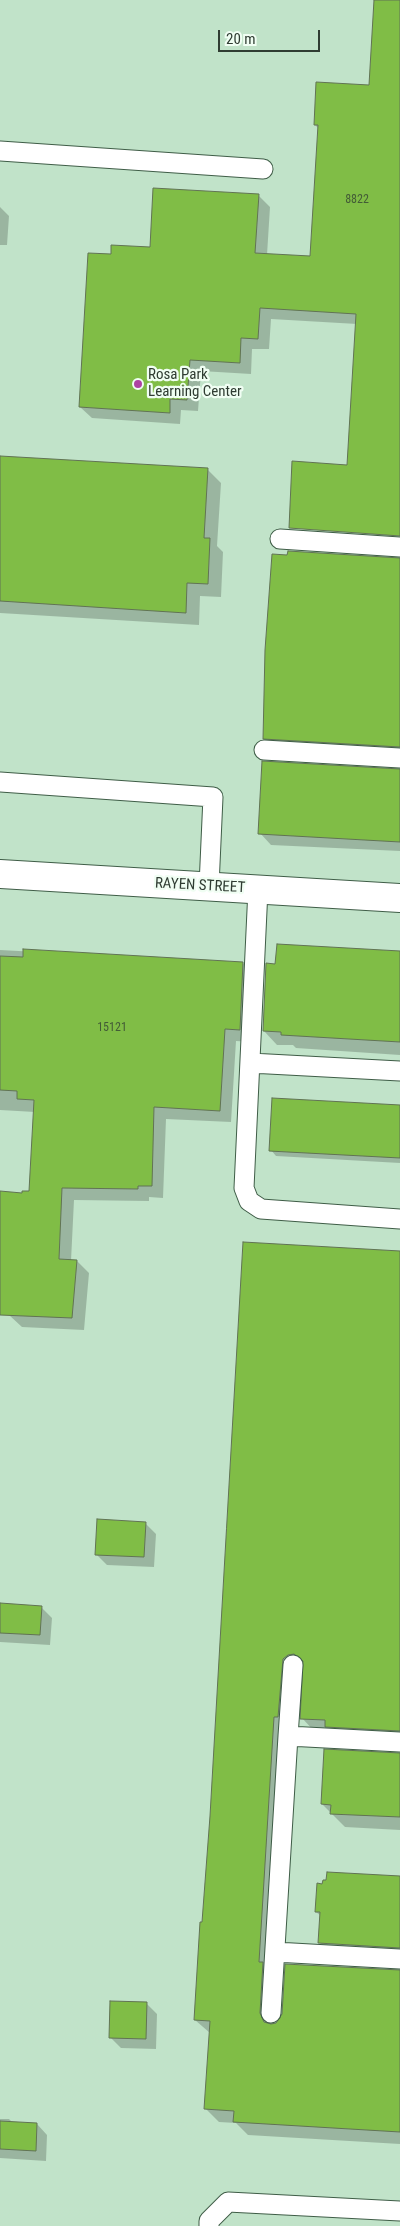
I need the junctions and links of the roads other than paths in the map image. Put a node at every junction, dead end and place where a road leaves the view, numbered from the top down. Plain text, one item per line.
1 (0, 151) edge
2 (262, 169) dead end
3 (280, 539) dead end
4 (400, 547) edge
5 (264, 750) dead end
6 (400, 758) edge
7 (0, 782) edge
8 (0, 874) edge
9 (209, 886) junction
10 (258, 889) junction
11 (400, 898) edge
12 (250, 1063) junction
13 (400, 1071) edge
14 (400, 1219) edge
15 (293, 1666) dead end
16 (288, 1736) junction
17 (400, 1742) edge
18 (274, 1952) junction
19 (400, 1960) edge
20 (271, 2013) dead end
21 (400, 2211) edge
22 (209, 2226) edge

1 - 2 lane
3 - 4 lane
5 - 6 lane
7 - 9 lane
8 - 9 street, RAYEN STREET
9 - 10 street, RAYEN STREET
10 - 11 street, RAYEN STREET
10 - 12 lane
12 - 13 lane
12 - 14 lane
15 - 16 lane
16 - 17 lane
16 - 18 lane
18 - 19 lane
18 - 20 lane
21 - 22 lane

